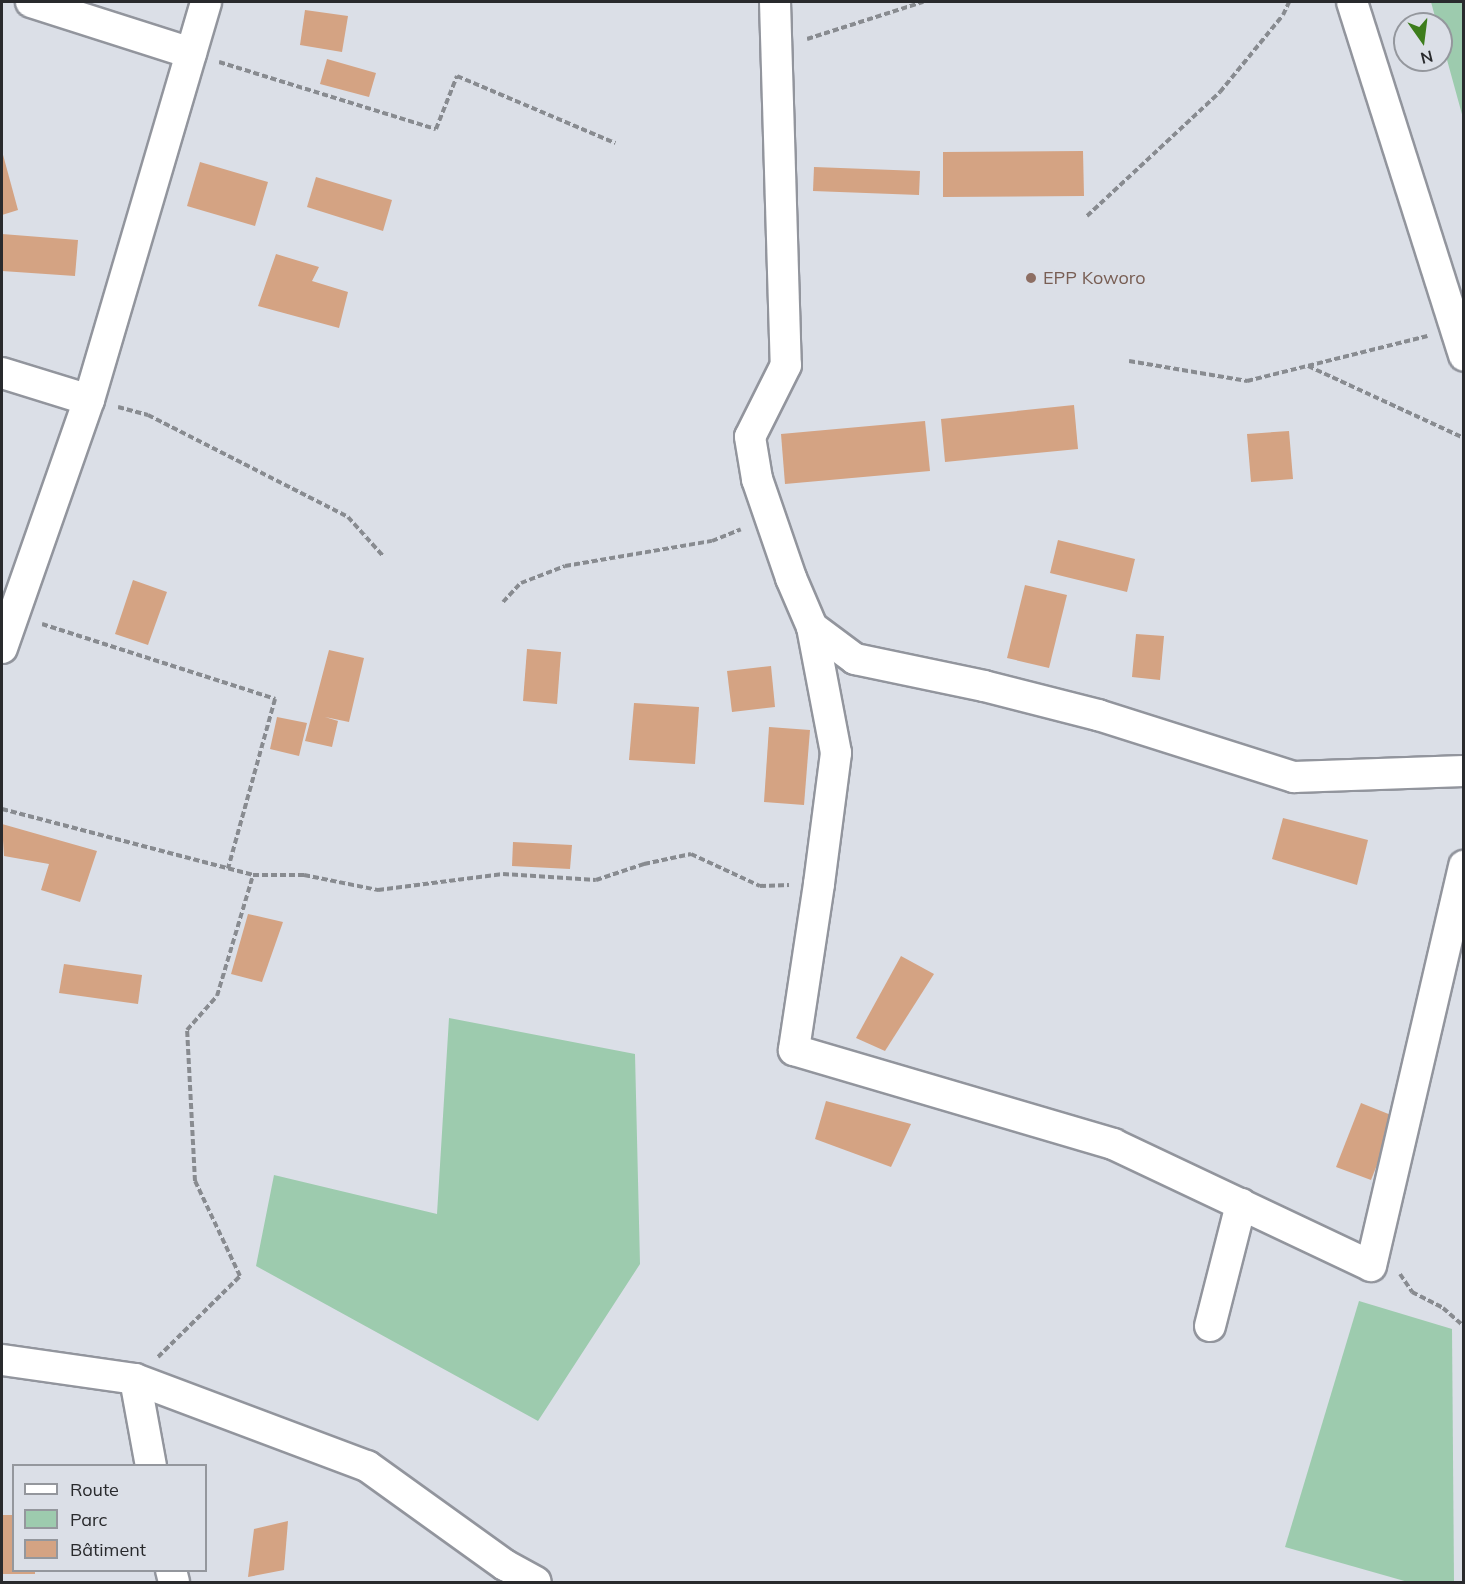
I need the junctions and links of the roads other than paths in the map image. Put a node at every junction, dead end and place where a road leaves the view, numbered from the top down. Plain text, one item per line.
1 (31, 2) edge
2 (206, 2) edge
3 (775, 2) edge
4 (1352, 2) edge
5 (191, 53) junction
6 (1459, 343) edge
7 (2, 373) edge
8 (89, 400) junction
9 (812, 627) junction
10 (2, 648) edge
11 (1464, 771) edge
12 (1464, 866) edge
13 (1241, 1204) junction
14 (1210, 1326) dead end
15 (2, 1360) edge
16 (135, 1379) junction
17 (152, 1464) edge
18 (536, 1582) edge

1 - 5 street
2 - 5 street
3 - 9 street
4 - 6 street
5 - 8 street
7 - 8 street
8 - 10 street
9 - 11 street
9 - 13 street
12 - 13 street
13 - 14 street
15 - 16 street
16 - 17 street
16 - 18 street

